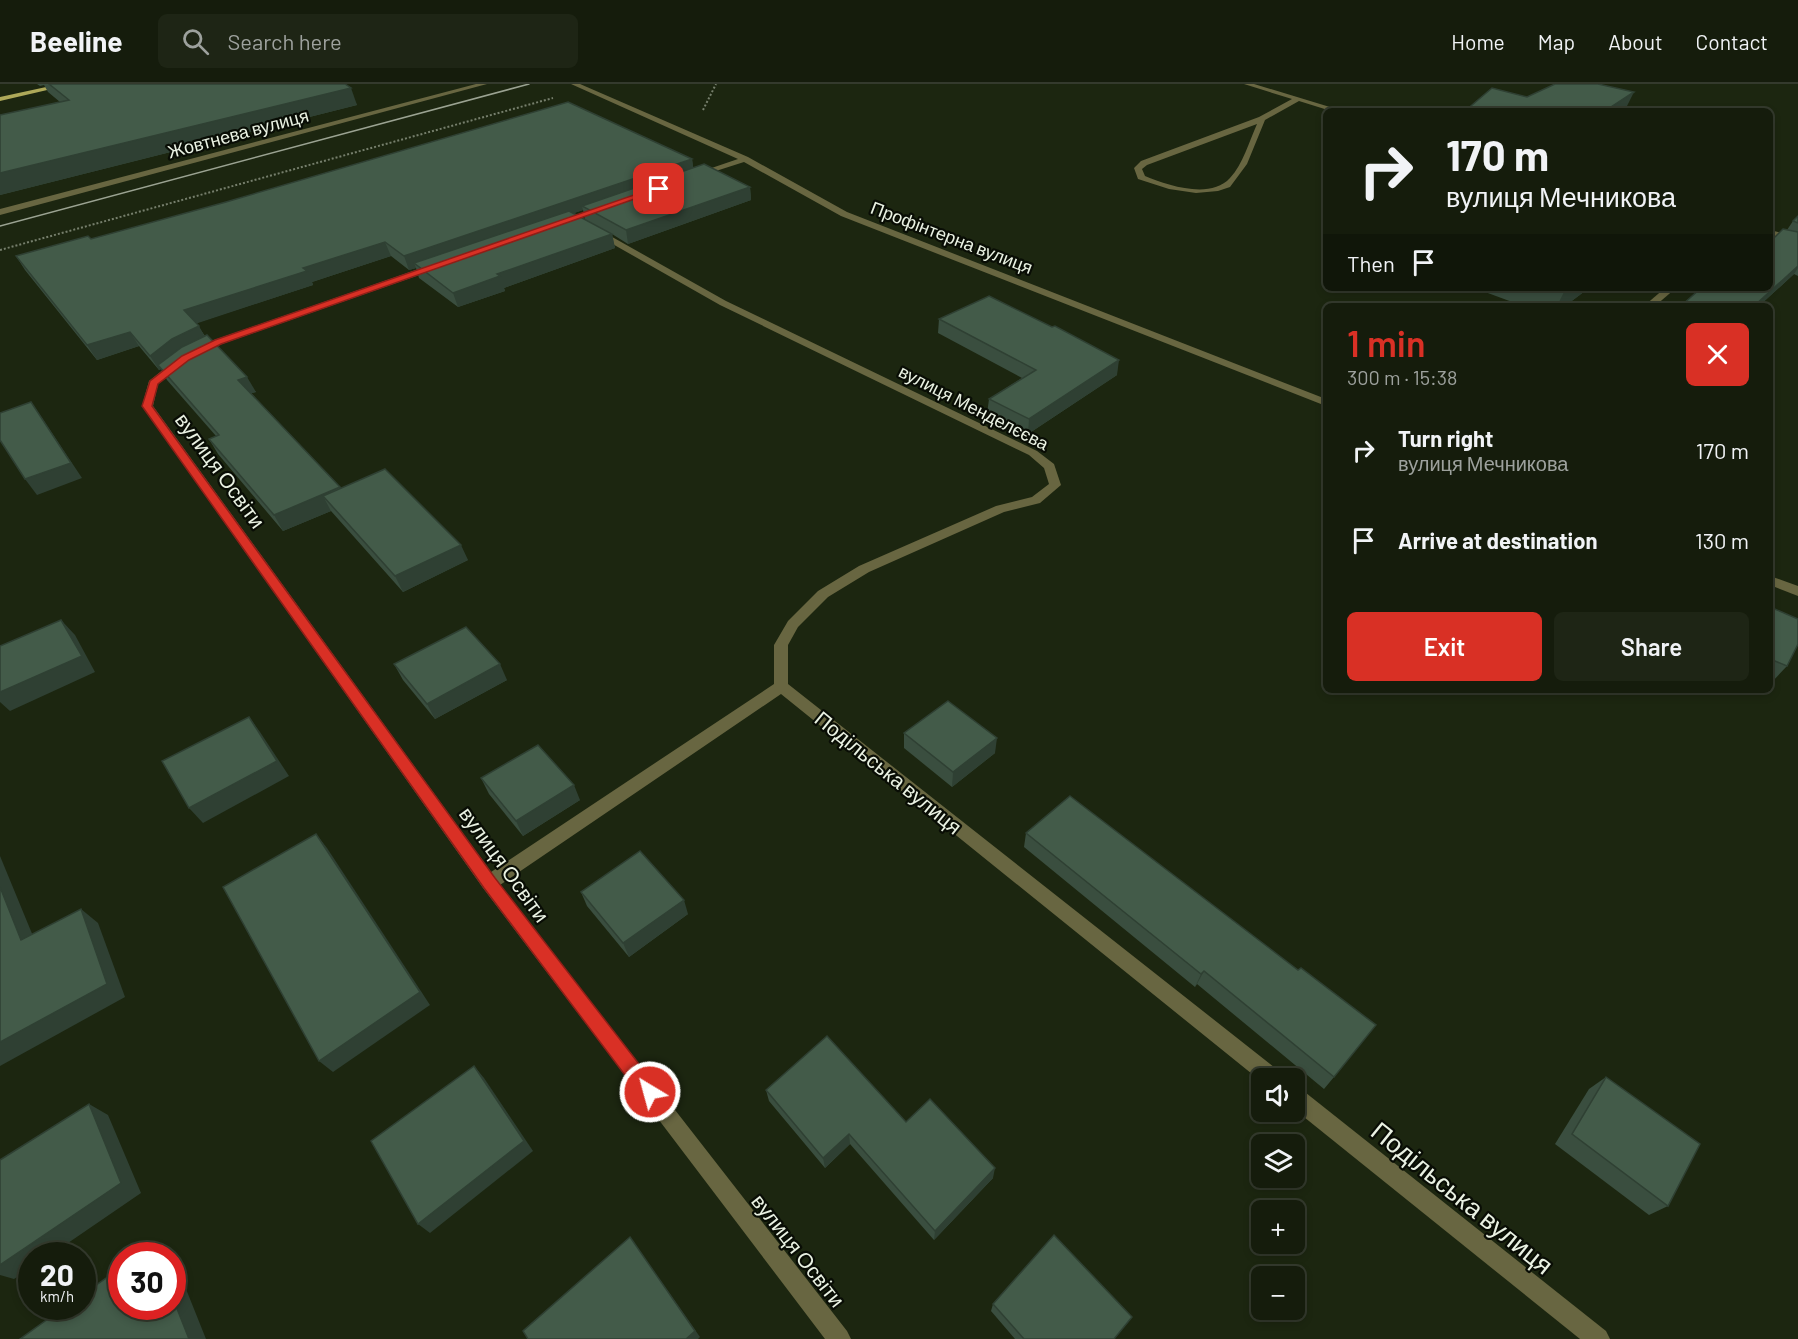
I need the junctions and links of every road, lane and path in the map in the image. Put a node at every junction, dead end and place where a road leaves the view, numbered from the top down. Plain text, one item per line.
1 (70, 84) edge
2 (484, 84) edge
3 (574, 84) edge
4 (1247, 84) edge
5 (585, 89) junction
6 (0, 99) edge
7 (1298, 99) junction
8 (1329, 108) edge
9 (1262, 119) junction
10 (745, 159) junction
11 (692, 178) edge
12 (0, 212) edge
13 (584, 224) edge
14 (1773, 234) edge
15 (1798, 240) edge
16 (0, 250) edge
17 (451, 261) edge
18 (1667, 291) edge
19 (1653, 303) edge
20 (1323, 402) edge
21 (1773, 581) edge
22 (1798, 591) edge
23 (782, 686) junction
24 (489, 883) junction
25 (1260, 1068) edge
26 (1305, 1105) edge
27 (839, 1339) edge
28 (1598, 1339) edge

1 - 6 main road
2 - 12 street, Жовтнева вулиця
3 - 5 street, Профінтерна вулиця
4 - 7 street
5 - 10 street, Профінтерна вулиця
5 - 16 path
7 - 8 street
7 - 9 street
9 - 9 street
10 - 11 street
10 - 20 street, Профінтерна вулиця
13 - 23 street, вулиця Менделєєва
14 - 15 street
17 - 24 street, вулиця Освіти
18 - 19 street
21 - 22 street
23 - 24 street
23 - 25 street, Подільська вулиця
24 - 27 street, вулиця Освіти
26 - 28 street, Подільська вулиця

